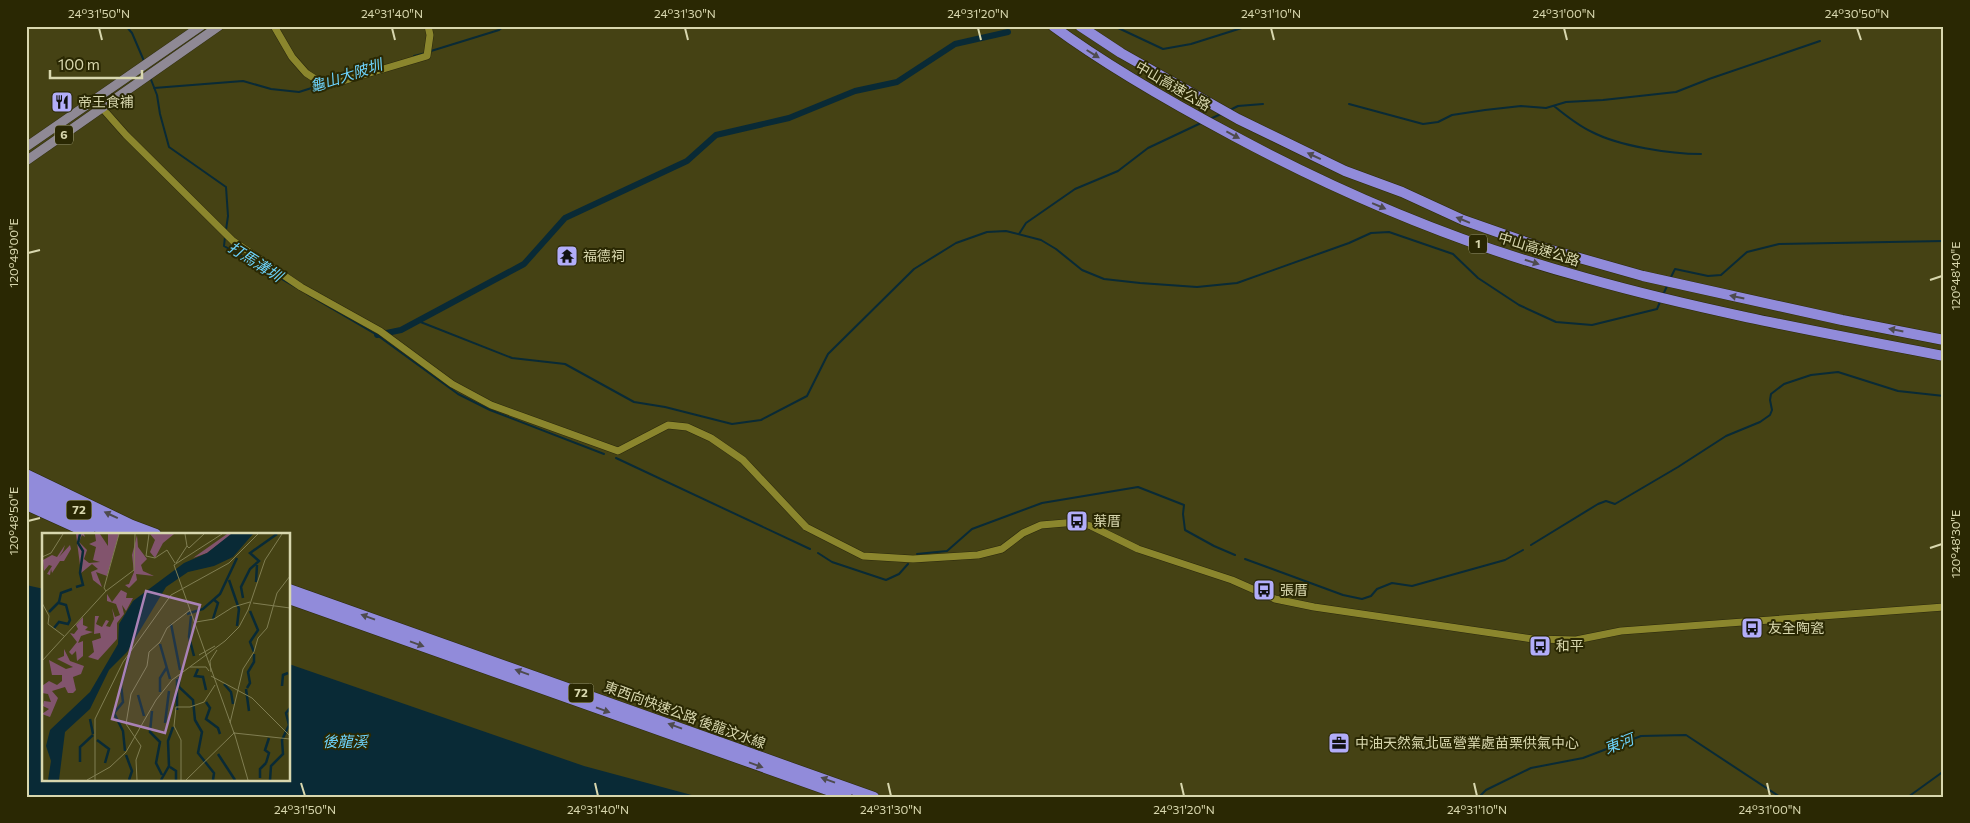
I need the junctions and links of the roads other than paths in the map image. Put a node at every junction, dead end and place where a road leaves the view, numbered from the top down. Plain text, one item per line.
1 (201, 26) edge
2 (219, 26) edge
3 (274, 26) edge
4 (428, 26) edge
5 (1052, 26) edge
6 (1080, 26) edge
7 (95, 100) junction
8 (102, 108) junction
9 (26, 147) edge
10 (26, 161) edge
11 (1944, 340) edge
12 (1944, 356) edge
13 (26, 474) edge
14 (26, 484) edge
15 (26, 495) edge
16 (26, 505) edge
17 (88, 533) edge
18 (110, 533) edge
19 (130, 533) edge
20 (153, 533) edge
21 (290, 589) edge
22 (290, 599) edge
23 (1944, 608) edge
24 (847, 797) edge
25 (874, 797) edge

1 - 7 main road, 6
2 - 8 main road, 6
3 - 4 street
5 -> 12 highway, 中山高速公路 / 1
11 -> 6 highway, 中山高速公路 / 1
7 - 8 street
7 - 9 main road, 6
8 - 10 main road, 6
8 - 23 street
20 -> 13 highway
14 - 19 highway, 72
15 - 18 highway, 72
16 - 17 highway
25 -> 21 highway, 東西向快速公路 後龍汶水線 / 72
22 -> 24 highway, 東西向快速公路 後龍汶水線 / 72

